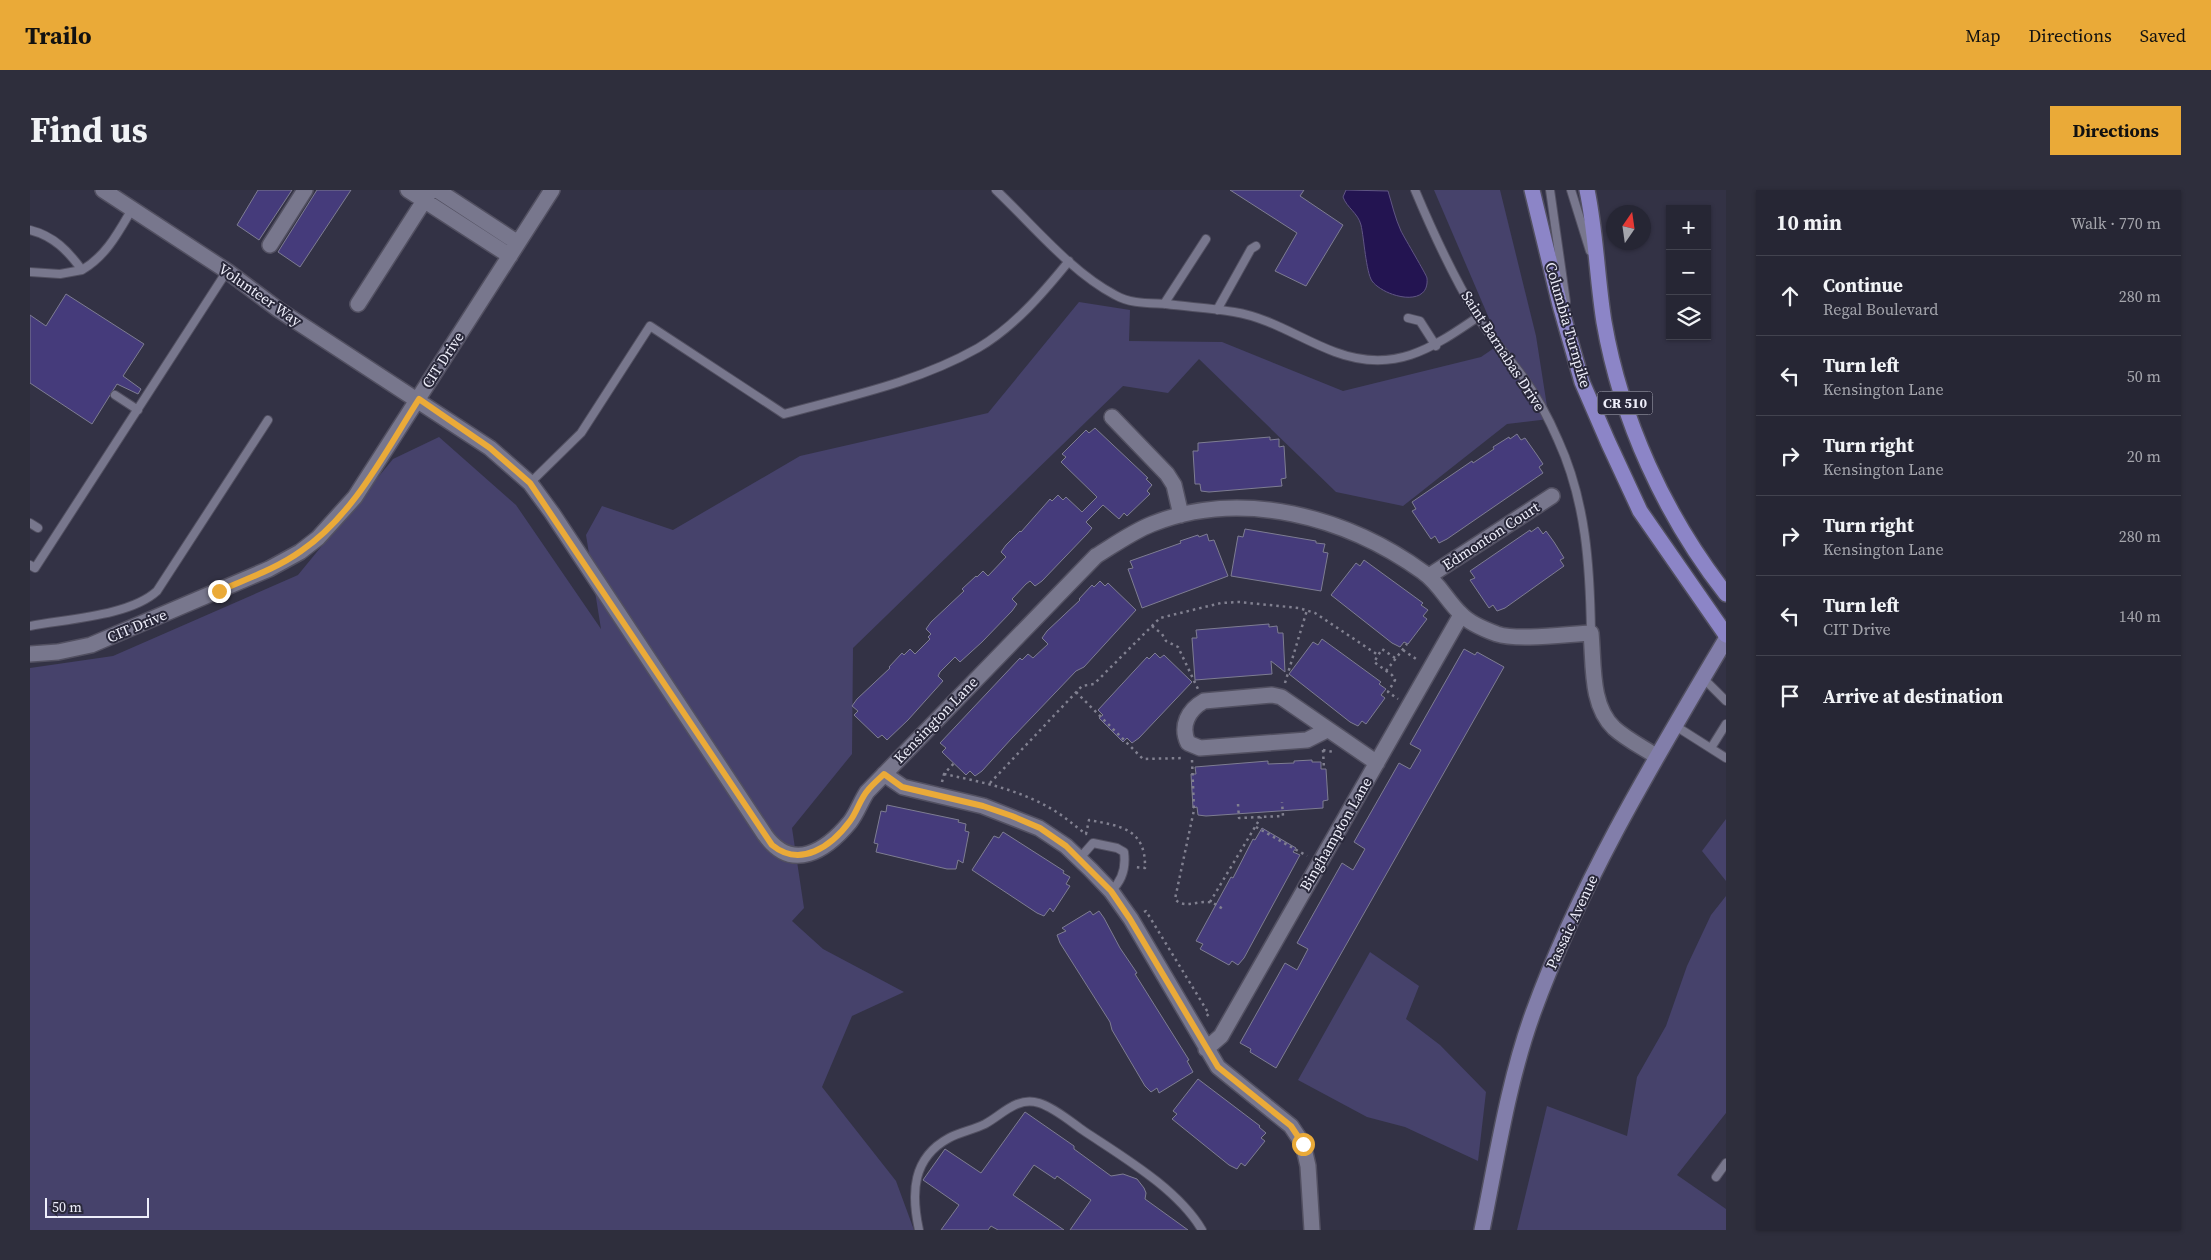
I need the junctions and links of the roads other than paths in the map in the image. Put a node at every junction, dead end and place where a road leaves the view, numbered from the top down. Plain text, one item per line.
1 (103, 190) edge
2 (305, 190) edge
3 (408, 190) edge
4 (437, 190) edge
5 (552, 190) edge
6 (996, 190) edge
7 (1415, 190) edge
8 (1532, 190) edge
9 (1550, 190) edge
10 (1571, 190) edge
11 (1587, 190) edge
12 (428, 195) edge
13 (132, 209) junction
14 (30, 230) edge
15 (1206, 239) dead end
16 (518, 243) junction
17 (270, 245) dead end
18 (1256, 246) dead end
19 (510, 256) junction
20 (1069, 261) junction
21 (82, 270) junction
22 (227, 271) junction
23 (30, 272) edge
24 (1598, 274) junction
25 (358, 304) dead end
26 (1164, 304) junction
27 (1216, 310) junction
28 (1478, 317) junction
29 (1408, 318) dead end
30 (1570, 341) junction
31 (1436, 346) junction
32 (115, 394) dead end
33 (419, 399) junction
34 (138, 410) junction
35 (1112, 417) dead end
36 (268, 420) dead end
37 (530, 483) junction
38 (1552, 496) dead end
39 (1182, 515) junction
40 (30, 523) edge
41 (38, 528) dead end
42 (30, 565) edge
43 (1429, 576) junction
44 (1726, 594) edge
45 (1461, 615) junction
46 (30, 626) edge
47 (1592, 632) junction
48 (1726, 635) edge
49 (1726, 639) edge
50 (30, 654) edge
51 (1702, 678) junction
52 (1726, 701) edge
53 (1726, 724) edge
54 (1674, 725) junction
55 (1324, 731) junction
56 (1711, 748) junction
57 (1656, 756) junction
58 (1726, 758) edge
59 (1377, 763) junction
60 (884, 774) junction
61 (1079, 858) junction
62 (1111, 891) junction
63 (1206, 1049) junction
64 (1726, 1163) edge
65 (1716, 1177) dead end
66 (919, 1230) edge
67 (1202, 1230) edge
68 (1312, 1230) edge
69 (1482, 1230) edge

1 - 13 street, Volunteer Way
2 - 17 street
3 - 12 street
4 - 16 street
5 - 16 street, CIT Drive
6 - 20 lane
7 - 28 lane, Saint Barnabas Drive
8 - 30 main road, Columbia Turnpike / CR 510
9 - 30 lane
10 - 24 lane
11 - 24 main road, CR 510
12 - 19 street
12 - 25 street
13 - 21 lane
13 - 22 street, Volunteer Way
14 - 21 lane
15 - 26 lane
16 - 19 street, CIT Drive
18 - 27 lane
19 - 33 street, CIT Drive
20 - 26 lane
20 - 37 lane
21 - 23 lane
22 - 33 street, Volunteer Way
22 - 34 lane
24 - 44 main road, CR 510
26 - 27 lane
27 - 31 lane
28 - 31 lane
28 - 47 lane, Saint Barnabas Drive
29 - 31 lane
30 - 48 main road, Columbia Turnpike / CR 510
32 - 34 lane
33 - 37 street, Kensington Lane
33 - 50 street, CIT Drive
34 - 42 lane
35 - 39 street
36 - 46 lane
37 - 60 street, Kensington Lane
38 - 43 street, Edmonton Court
39 - 43 street, Kensington Lane
39 - 60 street, Kensington Lane
40 - 41 lane
43 - 45 street, Kensington Lane
45 - 47 street, Kensington Lane
45 - 59 street, Binghampton Lane
47 - 57 street, Saint Barnabas Drive
49 - 51 main road, Passaic Avenue
51 - 52 lane
51 - 54 main road, Passaic Avenue
53 - 56 lane
54 - 56 lane
54 - 57 main road, Passaic Avenue
55 - 55 street
55 - 59 street
56 - 58 lane
57 - 69 main road, Passaic Avenue
59 - 63 street, Binghampton Lane
60 - 61 street
61 - 62 street
61 - 62 lane
62 - 63 street
63 - 68 street
64 - 65 lane
66 - 67 lane

